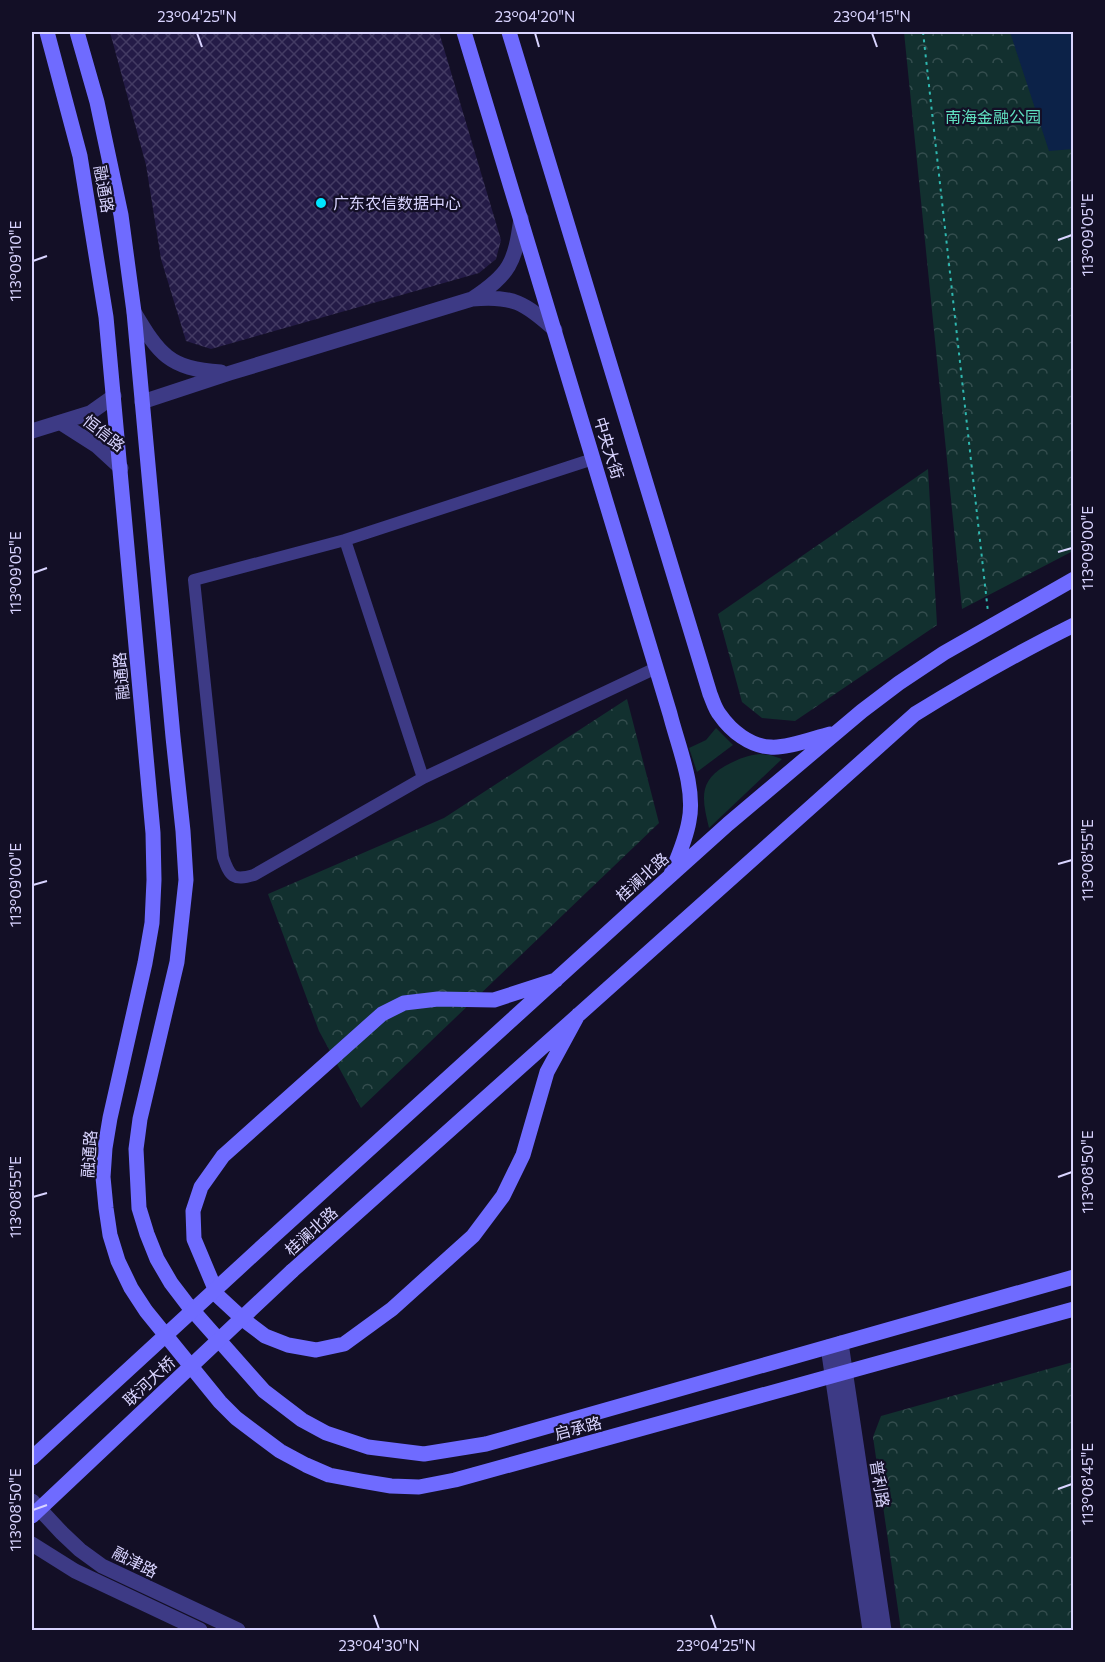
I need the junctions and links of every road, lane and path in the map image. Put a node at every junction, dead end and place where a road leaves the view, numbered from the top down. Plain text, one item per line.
1 (47, 32) edge
2 (77, 32) edge
3 (464, 32) edge
4 (509, 32) edge
5 (923, 32) edge
6 (521, 218) junction
7 (472, 298) junction
8 (134, 312) junction
9 (555, 330) junction
10 (230, 373) junction
11 (114, 396) junction
12 (142, 402) junction
13 (61, 423) junction
14 (32, 431) edge
15 (593, 459) junction
16 (121, 468) junction
17 (345, 540) junction
18 (1074, 579) edge
19 (1074, 625) edge
20 (989, 627) junction
21 (656, 668) junction
22 (836, 733) junction
23 (423, 778) junction
24 (671, 876) junction
25 (556, 980) junction
26 (578, 1015) junction
27 (266, 1243) joint
28 (292, 1272) joint
29 (1074, 1277) edge
30 (171, 1283) joint
31 (1074, 1309) edge
32 (146, 1311) joint
33 (835, 1345) junction
34 (839, 1374) junction
35 (32, 1458) edge
36 (32, 1501) edge
37 (32, 1516) edge
38 (32, 1544) edge
39 (200, 1630) edge
40 (238, 1630) edge
41 (870, 1630) edge
42 (884, 1630) edge

1 - 11 main road, 融通路
2 - 8 main road, 融通路
3 - 6 main road, 中央大街
4 - 22 main road, 中央大街
5 - 20 path
6 - 7 street
6 - 9 main road, 中央大街
7 - 9 street
7 - 10 street
8 - 10 street
8 - 12 main road, 融通路
9 - 15 main road, 中央大街
10 - 12 street
11 - 13 street
11 - 16 main road, 融通路
12 - 30 main road, 融通路
13 - 14 street, 恒信路
13 - 16 street, 恒信路
15 - 17 street
15 - 21 main road, 中央大街
16 - 32 main road, 融通路
17 - 23 street
17 - 23 street
18 - 20 main road, 桂澜北路
19 - 26 main road, 桂澜北路
20 - 22 main road, 桂澜北路
21 - 23 street
21 - 24 main road, 中央大街
22 - 24 main road, 桂澜北路
24 - 25 main road, 桂澜北路
25 - 26 main road
25 - 27 main road, 桂澜北路
26 - 28 main road, 桂澜北路
27 - 35 main road, 联河大桥, bridge
28 - 37 main road, 联河大桥, bridge
29 - 33 main road, 启承路
30 - 33 main road, 启承路
31 - 34 main road, 启承路
32 - 34 main road, 启承路
33 - 34 street, 普利路
34 - 41 street, 普利路
34 - 42 street, 普利路
36 - 40 street, 融津路
38 - 39 street, 融津路

